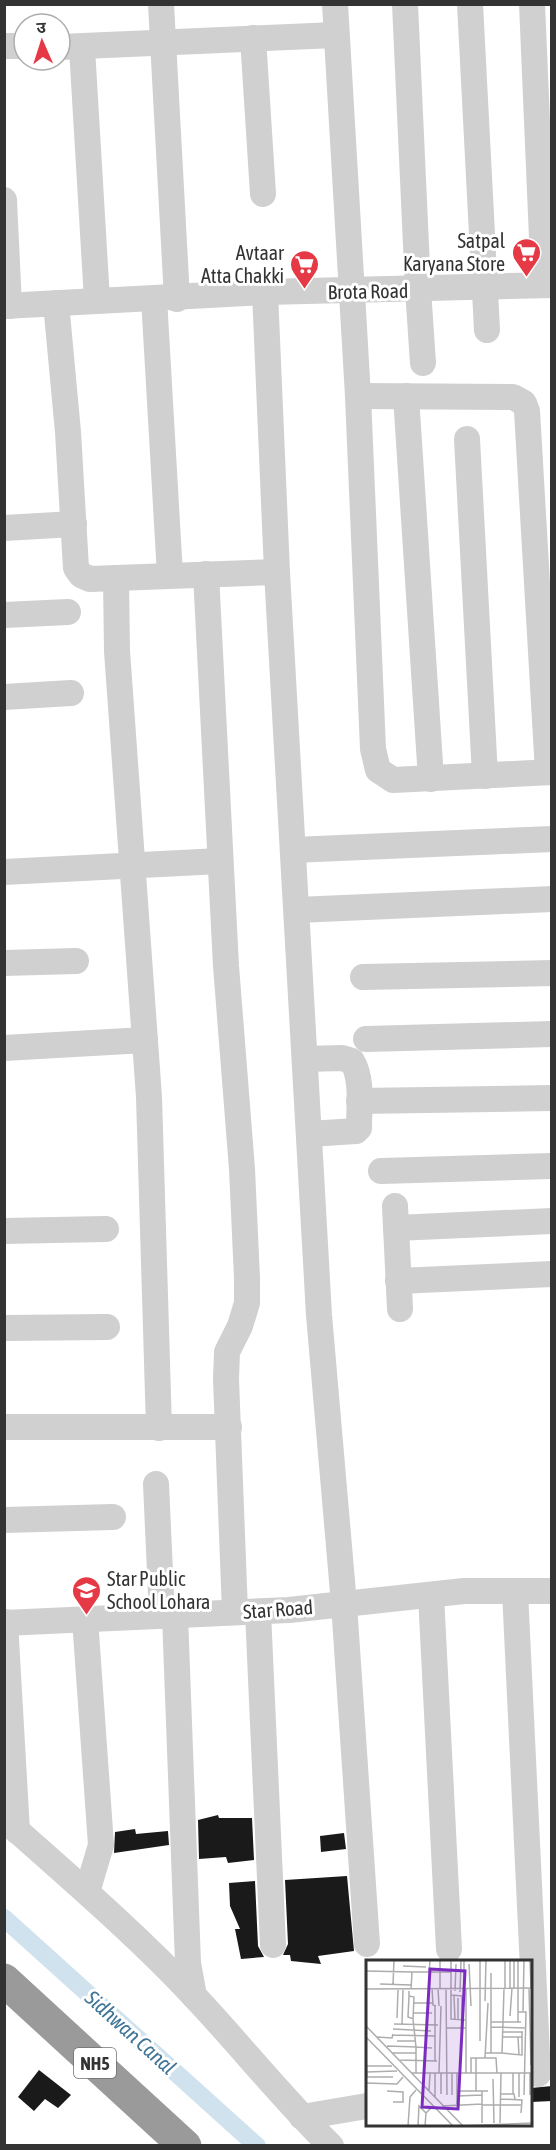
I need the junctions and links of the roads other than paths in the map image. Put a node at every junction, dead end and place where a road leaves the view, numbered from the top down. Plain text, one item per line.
1 (161, 4) edge
2 (335, 4) edge
3 (405, 4) edge
4 (470, 4) edge
5 (532, 4) edge
6 (336, 35) junction
7 (253, 38) junction
8 (164, 42) junction
9 (72, 47) edge
10 (72, 57) edge
11 (262, 194) dead end
12 (4, 200) edge
13 (548, 285) edge
14 (484, 288) junction
15 (417, 290) junction
16 (265, 292) junction
17 (350, 292) junction
18 (166, 298) junction
19 (97, 300) junction
20 (56, 303) junction
21 (7, 306) edge
22 (487, 330) dead end
23 (423, 363) dead end
24 (358, 396) junction
25 (405, 396) junction
26 (467, 439) dead end
27 (74, 525) junction
28 (4, 528) edge
29 (277, 572) junction
30 (206, 574) junction
31 (170, 575) junction
32 (116, 578) junction
33 (68, 612) dead end
34 (4, 615) edge
35 (71, 693) dead end
36 (4, 697) edge
37 (550, 772) edge
38 (485, 776) junction
39 (430, 779) junction
40 (552, 839) edge
41 (293, 850) junction
42 (220, 861) junction
43 (133, 865) junction
44 (4, 872) edge
45 (552, 899) edge
46 (297, 910) junction
47 (76, 962) dead end
48 (4, 963) edge
49 (552, 973) edge
50 (363, 977) dead end
51 (552, 1034) edge
52 (366, 1039) dead end
53 (145, 1040) junction
54 (4, 1048) edge
55 (305, 1059) junction
56 (552, 1098) edge
57 (359, 1101) junction
58 (309, 1134) junction
59 (552, 1166) edge
60 (381, 1171) dead end
61 (552, 1221) edge
62 (106, 1229) dead end
63 (4, 1231) edge
64 (552, 1274) edge
65 (398, 1281) junction
66 (400, 1309) dead end
67 (4, 1328) edge
68 (107, 1328) dead end
69 (4, 1427) edge
70 (229, 1427) junction
71 (159, 1428) junction
72 (156, 1484) dead end
73 (113, 1517) dead end
74 (4, 1520) edge
75 (515, 1591) junction
76 (552, 1591) edge
77 (431, 1595) junction
78 (344, 1604) junction
79 (246, 1612) junction
80 (168, 1616) junction
81 (85, 1619) junction
82 (5, 1623) edge
83 (11, 1825) edge
84 (540, 1882) edge
85 (87, 1892) junction
86 (367, 1944) dead end
87 (273, 1945) dead end
88 (542, 1946) edge
89 (449, 1949) dead end
90 (4, 1980) edge
91 (194, 1996) junction
92 (4, 2008) edge
93 (540, 2074) edge
94 (366, 2106) edge
95 (302, 2117) junction
96 (154, 2145) edge
97 (185, 2145) edge
98 (331, 2145) edge

1 - 8 street
2 - 6 street
3 - 15 street
4 - 14 street
5 - 13 street
6 - 7 street
6 - 17 street
7 - 8 street
7 - 11 street
8 - 9 street
8 - 18 street
10 - 19 street
12 - 21 street
13 - 14 street, Brota Road
14 - 15 street, Brota Road
14 - 22 street
15 - 17 street, Brota Road
15 - 23 street
16 - 17 street, Brota Road
16 - 18 street, Brota Road
16 - 29 street
17 - 24 street
18 - 19 street, Brota Road
18 - 31 street
19 - 20 street, Brota Road
20 - 21 street, Brota Road
20 - 27 street
24 - 25 street
24 - 39 street
25 - 37 street
25 - 39 street
26 - 38 street
27 - 28 street
27 - 32 street
29 - 30 street
29 - 41 street
30 - 31 street
30 - 42 street
31 - 32 street
32 - 43 street
33 - 34 street
35 - 36 street
37 - 38 street
38 - 39 street
40 - 41 street
41 - 46 street
42 - 43 street
42 - 70 street
43 - 44 street
43 - 53 street
45 - 46 street
46 - 55 street
47 - 48 street
49 - 50 street
51 - 52 street
53 - 54 street
53 - 71 street
55 - 57 street
55 - 58 street
56 - 57 street
57 - 58 street
58 - 78 street
59 - 60 street
61 - 65 street
62 - 63 street
64 - 65 street
65 - 66 street
67 - 68 street
69 - 71 street
70 - 71 street
70 - 79 street
72 - 80 street
73 - 74 street
75 - 76 street, Star Road
75 - 77 street, Star Road
75 - 84 street
77 - 78 street, Star Road
77 - 89 street
78 - 79 street, Star Road
78 - 86 street
79 - 80 street, Star Road
79 - 87 street
80 - 81 street, Star Road
80 - 91 street
81 - 82 street, Star Road
81 - 85 street
82 - 83 street
83 - 85 street
84 - 88 street
85 - 91 street
88 - 93 street
90 - 97 highway, NH5
91 - 95 street
92 - 96 highway, NH5
94 - 95 street
95 - 98 street

